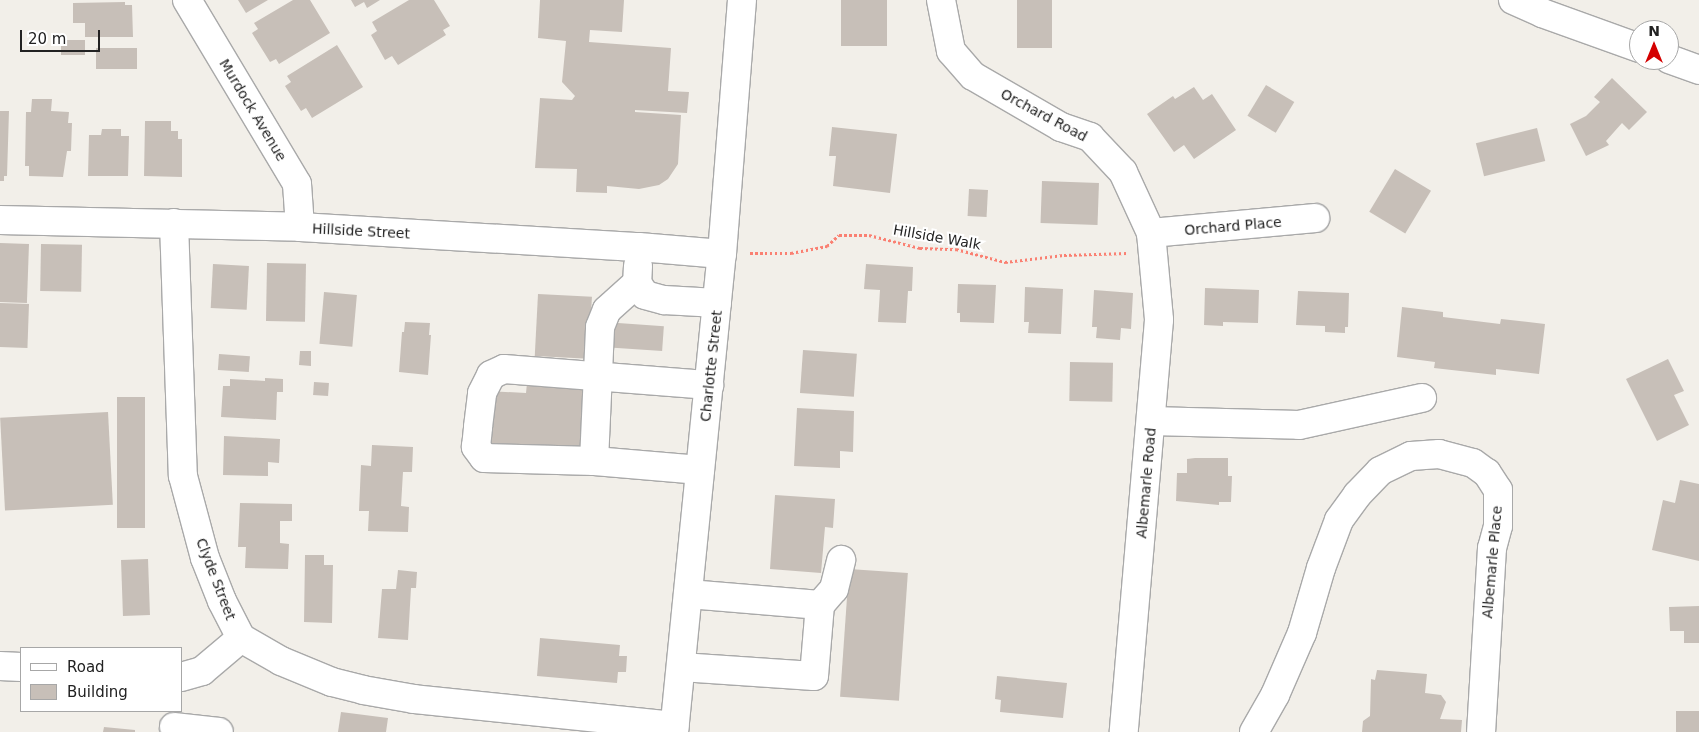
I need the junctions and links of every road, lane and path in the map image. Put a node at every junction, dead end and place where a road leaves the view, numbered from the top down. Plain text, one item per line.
1 (187, 0) edge
2 (742, 0) edge
3 (941, 0) edge
4 (1513, 0) edge
5 (1629, 44) edge
6 (1679, 63) edge
7 (1699, 70) edge
8 (1315, 218) dead end
9 (0, 220) edge
10 (174, 223) junction
11 (300, 227) junction
12 (1152, 242) junction
13 (639, 247) junction
14 (722, 254) junction
15 (637, 283) junction
16 (717, 304) junction
17 (598, 375) junction
18 (708, 384) junction
19 (1422, 398) dead end
20 (1151, 421) junction
21 (594, 461) junction
22 (700, 470) junction
23 (841, 560) dead end
24 (688, 594) junction
25 (820, 605) junction
26 (241, 638) junction
27 (0, 666) edge
28 (680, 666) junction
29 (20, 667) edge
30 (183, 683) edge
31 (175, 723) edge
32 (674, 729) edge
33 (219, 732) edge
34 (1124, 732) edge
35 (1254, 732) edge
36 (1481, 732) edge

1 - 11 street, Murdock Avenue
2 - 14 street, Charlotte Street
3 - 12 street, Orchard Road
4 - 5 street
6 - 7 street
8 - 12 street, Orchard Place
9 - 10 street, Hillside Street
10 - 11 street, Hillside Street
10 - 26 street, Clyde Street
11 - 13 street, Hillside Street
12 - 14 path, Hillside Walk
12 - 20 street, Albemarle Road
13 - 14 street, Hillside Street
13 - 15 street
14 - 16 street, Charlotte Street
15 - 16 street
15 - 17 street
16 - 18 street, Charlotte Street
17 - 18 street
17 - 21 street
17 - 21 street
18 - 22 street, Charlotte Street
19 - 20 street
20 - 34 street, Albemarle Road
21 - 22 street
22 - 24 street, Charlotte Street
23 - 25 street
24 - 25 street
24 - 28 street, Charlotte Street
25 - 28 street
26 - 30 street
26 - 32 street
27 - 29 street
28 - 32 street, Charlotte Street
31 - 33 street
35 - 36 street, Albemarle Place

